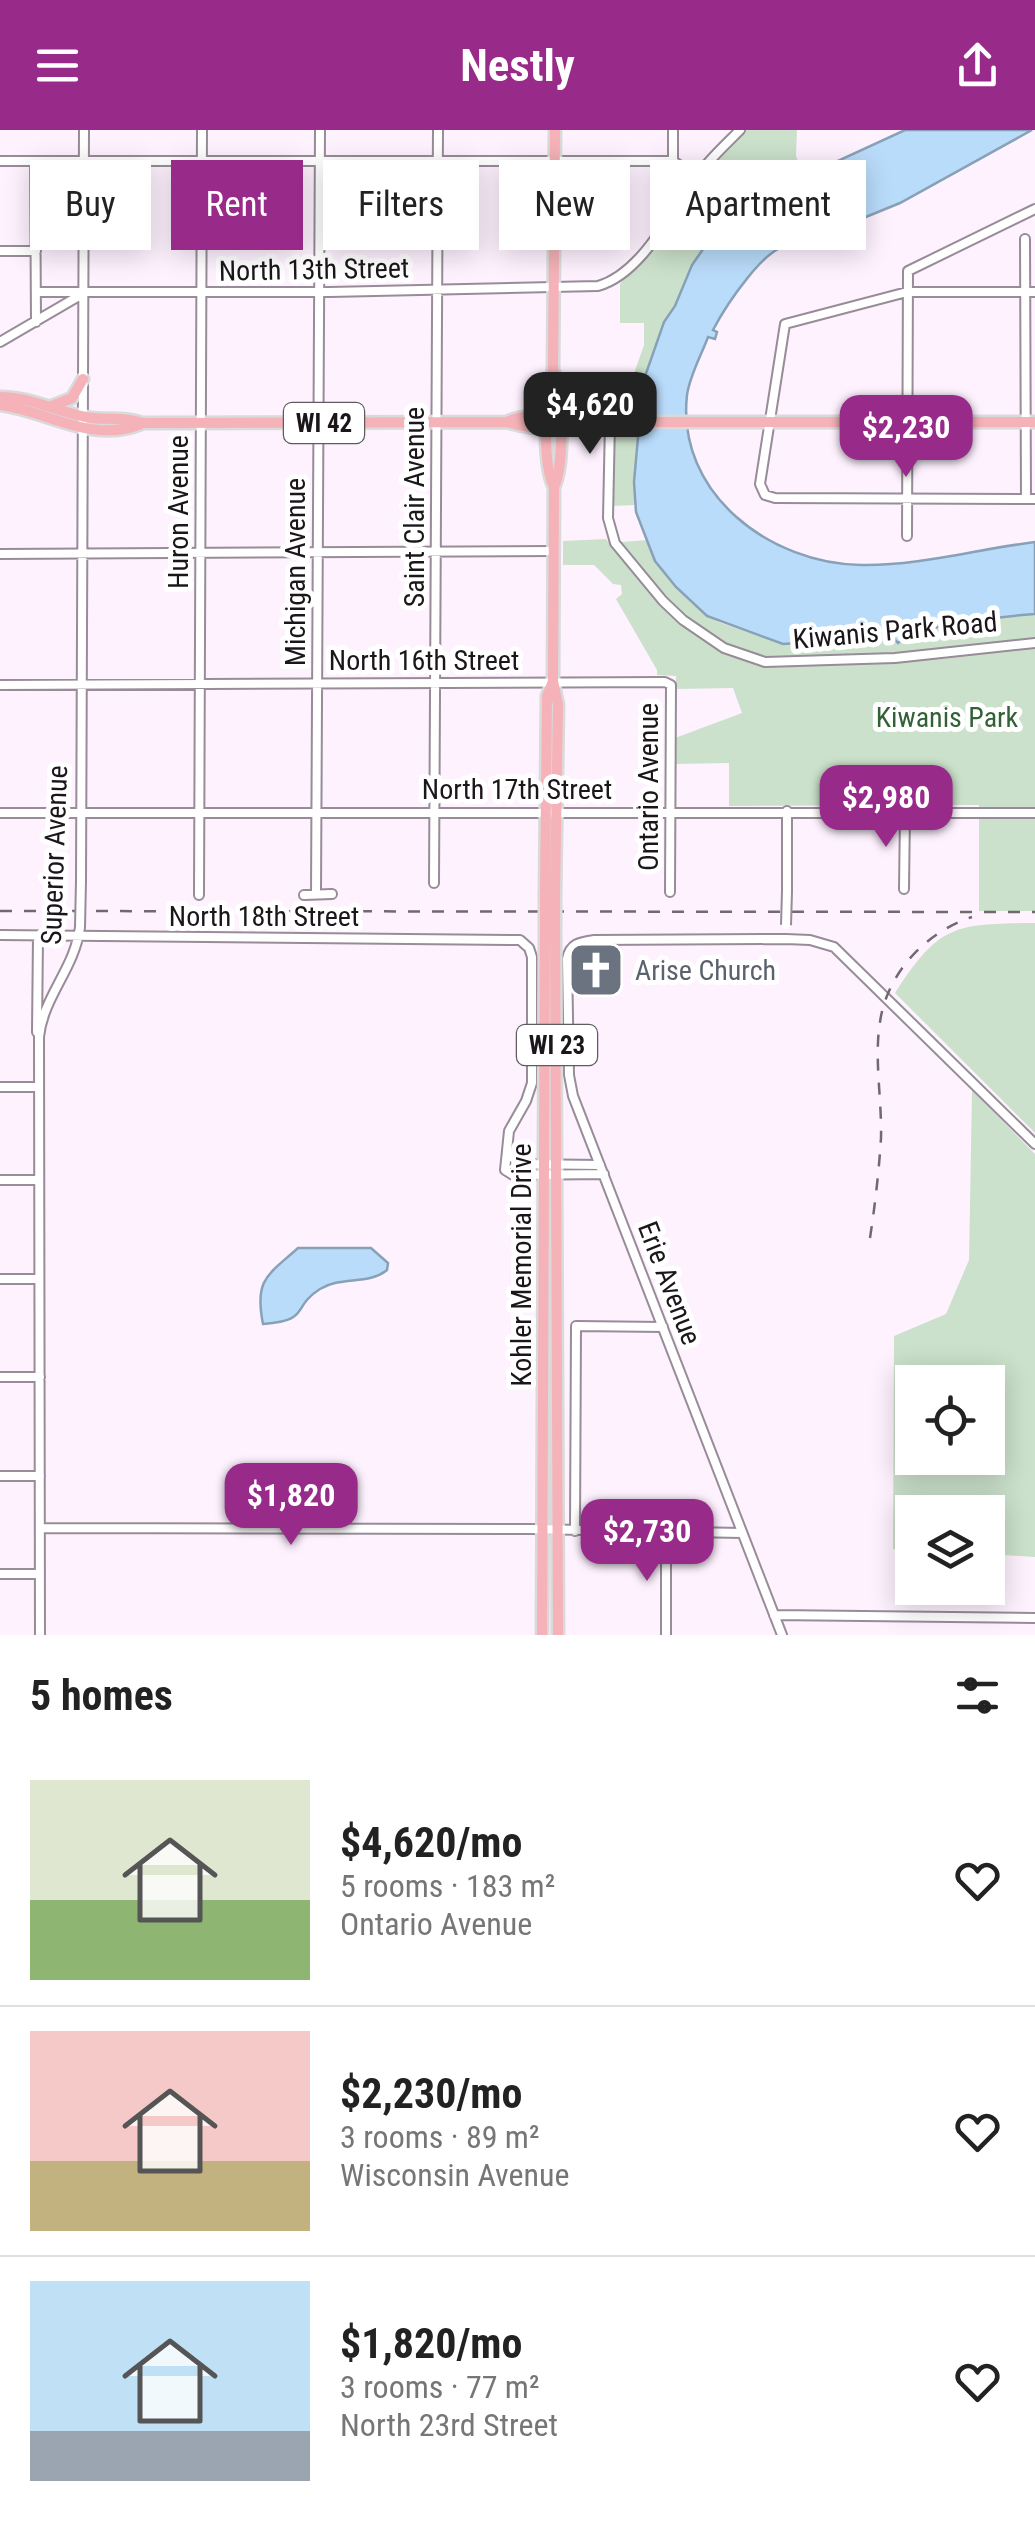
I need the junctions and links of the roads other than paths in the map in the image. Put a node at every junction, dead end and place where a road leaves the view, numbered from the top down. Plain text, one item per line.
1 (84, 130) edge
2 (202, 130) edge
3 (320, 130) edge
4 (438, 130) edge
5 (556, 130) edge
6 (673, 130) edge
7 (740, 130) edge
8 (84, 160) edge
9 (202, 160) edge
10 (438, 160) edge
11 (555, 160) edge
12 (673, 160) edge
13 (712, 160) edge
14 (0, 161) edge
15 (30, 161) edge
16 (303, 162) edge
17 (320, 162) junction
18 (1035, 209) edge
19 (1025, 239) dead end
20 (650, 242) edge
21 (84, 250) edge
22 (201, 250) edge
23 (438, 250) edge
24 (555, 250) edge
25 (0, 251) edge
26 (36, 251) joint
27 (555, 289) junction
28 (438, 290) junction
29 (36, 292) junction
30 (319, 292) junction
31 (908, 292) junction
32 (1030, 292) edge
33 (84, 293) junction
34 (201, 293) junction
35 (36, 322) junction
36 (0, 342) edge
37 (553, 370) junction
38 (83, 379) junction
39 (559, 387) junction
40 (0, 397) edge
41 (0, 406) edge
42 (50, 406) junction
43 (592, 416) junction
44 (437, 422) junction
45 (554, 422) junction
46 (610, 422) junction
47 (769, 422) junction
48 (908, 422) junction
49 (1030, 422) edge
50 (83, 423) junction
51 (200, 423) junction
52 (318, 423) junction
53 (907, 499) junction
54 (1030, 499) edge
55 (907, 536) dead end
56 (318, 552) junction
57 (436, 552) junction
58 (554, 552) junction
59 (82, 553) junction
60 (200, 553) junction
61 (0, 554) edge
62 (1035, 643) edge
63 (553, 681) junction
64 (436, 682) junction
65 (200, 683) junction
66 (317, 683) junction
67 (668, 683) joint
68 (0, 685) edge
69 (81, 685) junction
70 (670, 811) junction
71 (787, 811) junction
72 (81, 812) junction
73 (199, 812) junction
74 (316, 812) junction
75 (434, 812) junction
76 (551, 812) junction
77 (905, 812) junction
78 (1035, 812) edge
79 (0, 813) edge
80 (434, 883) dead end
81 (904, 888) dead end
82 (670, 892) dead end
83 (198, 894) dead end
84 (304, 894) dead end
85 (316, 894) junction
86 (332, 894) dead end
87 (550, 925) junction
88 (0, 935) edge
89 (38, 937) junction
90 (79, 938) junction
91 (786, 939) junction
92 (37, 986) junction
93 (49, 1005) junction
94 (40, 1036) junction
95 (0, 1087) edge
96 (39, 1087) junction
97 (1035, 1144) edge
98 (600, 1165) junction
99 (544, 1170) junction
100 (558, 1170) junction
101 (604, 1174) junction
102 (0, 1180) edge
103 (39, 1180) junction
104 (0, 1279) edge
105 (39, 1279) junction
106 (663, 1327) junction
107 (0, 1377) edge
108 (40, 1377) junction
109 (0, 1476) edge
110 (40, 1476) junction
111 (40, 1528) junction
112 (542, 1529) junction
113 (558, 1530) junction
114 (575, 1531) junction
115 (666, 1532) junction
116 (742, 1533) junction
117 (0, 1574) edge
118 (40, 1574) junction
119 (774, 1615) junction
120 (1035, 1618) edge
121 (40, 1635) edge
122 (542, 1635) edge
123 (558, 1635) edge
124 (666, 1635) edge
125 (782, 1635) edge

1 - 8 street, Superior Avenue
2 - 9 street, Huron Avenue
3 - 17 street, Michigan Avenue
4 - 10 street, Saint Clair Avenue
5 - 11 main road
6 - 12 street
7 - 13 street
14 - 15 street
16 - 17 street
17 - 30 street, Michigan Avenue
18 - 31 street
19 - 32 street
20 - 27 street, North 13th Street
21 - 33 street, Superior Avenue
22 - 34 street, Huron Avenue
23 - 28 street, Saint Clair Avenue
24 - 27 main road
25 - 26 street
26 - 29 street
27 - 28 street, North 13th Street
27 - 37 main road
28 - 30 street, North 13th Street
28 - 44 street, Saint Clair Avenue
29 - 33 street, North 13th Street
29 - 35 street
30 - 34 street, North 13th Street
30 - 52 street, Michigan Avenue
31 - 32 street
31 - 47 street
31 - 48 street
32 - 49 street
33 - 34 street, North 13th Street
33 - 35 street
33 - 38 street, Superior Avenue
34 - 51 street, Huron Avenue
35 - 36 street
37 - 39 main road
37 - 45 main road
38 - 42 main road
38 - 50 street, Superior Avenue
39 - 43 main road
39 - 45 main road
40 - 42 main road, WI 42
41 - 50 main road, WI 42
42 - 50 main road, WI 42
43 - 45 main road
43 - 46 main road
44 - 45 main road, WI 42
44 - 52 main road, WI 42
44 - 57 street, Saint Clair Avenue
45 - 46 main road
45 - 58 main road, WI 23
46 - 47 main road
46 - 62 street, Kiwanis Park Road
47 - 48 main road
47 - 53 street
48 - 49 main road
48 - 53 street
49 - 54 street
50 - 51 main road, WI 42
50 - 59 street, Superior Avenue
51 - 52 main road, WI 42
51 - 60 street, Huron Avenue
52 - 56 street, Michigan Avenue
53 - 54 street
53 - 55 street
56 - 57 street
56 - 60 street
56 - 66 street, Michigan Avenue
57 - 58 street
57 - 64 street, Saint Clair Avenue
58 - 63 main road, WI 23
59 - 60 street
59 - 61 street
59 - 69 street, Superior Avenue
60 - 65 street, Huron Avenue
63 - 64 street, North 16th Street
63 - 67 street, North 16th Street
63 - 76 main road, WI 23
64 - 66 street, North 16th Street
64 - 75 street, Saint Clair Avenue
65 - 66 street, North 16th Street
65 - 69 street, North 16th Street
65 - 73 street, Huron Avenue
66 - 74 street, Michigan Avenue
67 - 70 street, Ontario Avenue
68 - 69 street, North 16th Street
69 - 72 street, Superior Avenue
70 - 71 street, North 17th Street
70 - 76 street, North 17th Street
70 - 82 street, Ontario Avenue
71 - 77 street, North 17th Street
71 - 91 street, bridge
72 - 73 street, North 17th Street
72 - 79 street, North 17th Street
72 - 90 street, Superior Avenue, bridge
73 - 74 street, North 17th Street
73 - 83 street, Huron Avenue
74 - 75 street, North 17th Street
74 - 85 street, Michigan Avenue
75 - 76 street, North 17th Street
75 - 80 street, Saint Clair Avenue
76 - 87 main road, Kohler Memorial Drive / WI 23, bridge
77 - 78 street, North 17th Street
77 - 81 street
84 - 85 street
85 - 86 street
87 - 99 main road, Kohler Memorial Drive / WI 23
87 - 100 main road, Kohler Memorial Drive / WI 23
88 - 89 street, North 18th Street
89 - 90 street, North 18th Street
89 - 92 street
90 - 93 street, Superior Avenue
90 - 99 street, North 18th Street
91 - 97 street
91 - 98 street, Erie Avenue
92 - 93 street
92 - 94 street
93 - 94 street, Superior Avenue
94 - 96 street, Superior Avenue
95 - 96 street
96 - 103 street, Superior Avenue
98 - 100 street
98 - 101 street, Erie Avenue
99 - 100 street
99 - 112 main road, Kohler Memorial Drive / WI 23
100 - 101 street
100 - 113 main road, Kohler Memorial Drive / WI 23
101 - 106 street, Erie Avenue
102 - 103 street
103 - 105 street, Superior Avenue
104 - 105 street
105 - 108 street, Superior Avenue
106 - 114 street
106 - 116 street, Erie Avenue
107 - 108 street
108 - 110 street, Superior Avenue
109 - 110 street
110 - 111 street, Superior Avenue
111 - 112 street
111 - 118 street, Superior Avenue
112 - 113 street
112 - 122 main road, Kohler Memorial Drive / WI 23
113 - 114 street
113 - 123 main road, Kohler Memorial Drive / WI 23
114 - 115 street
115 - 116 street
115 - 124 street
116 - 119 street, Erie Avenue
117 - 118 street
118 - 121 street, Superior Avenue
119 - 120 street
119 - 125 street, Erie Avenue

